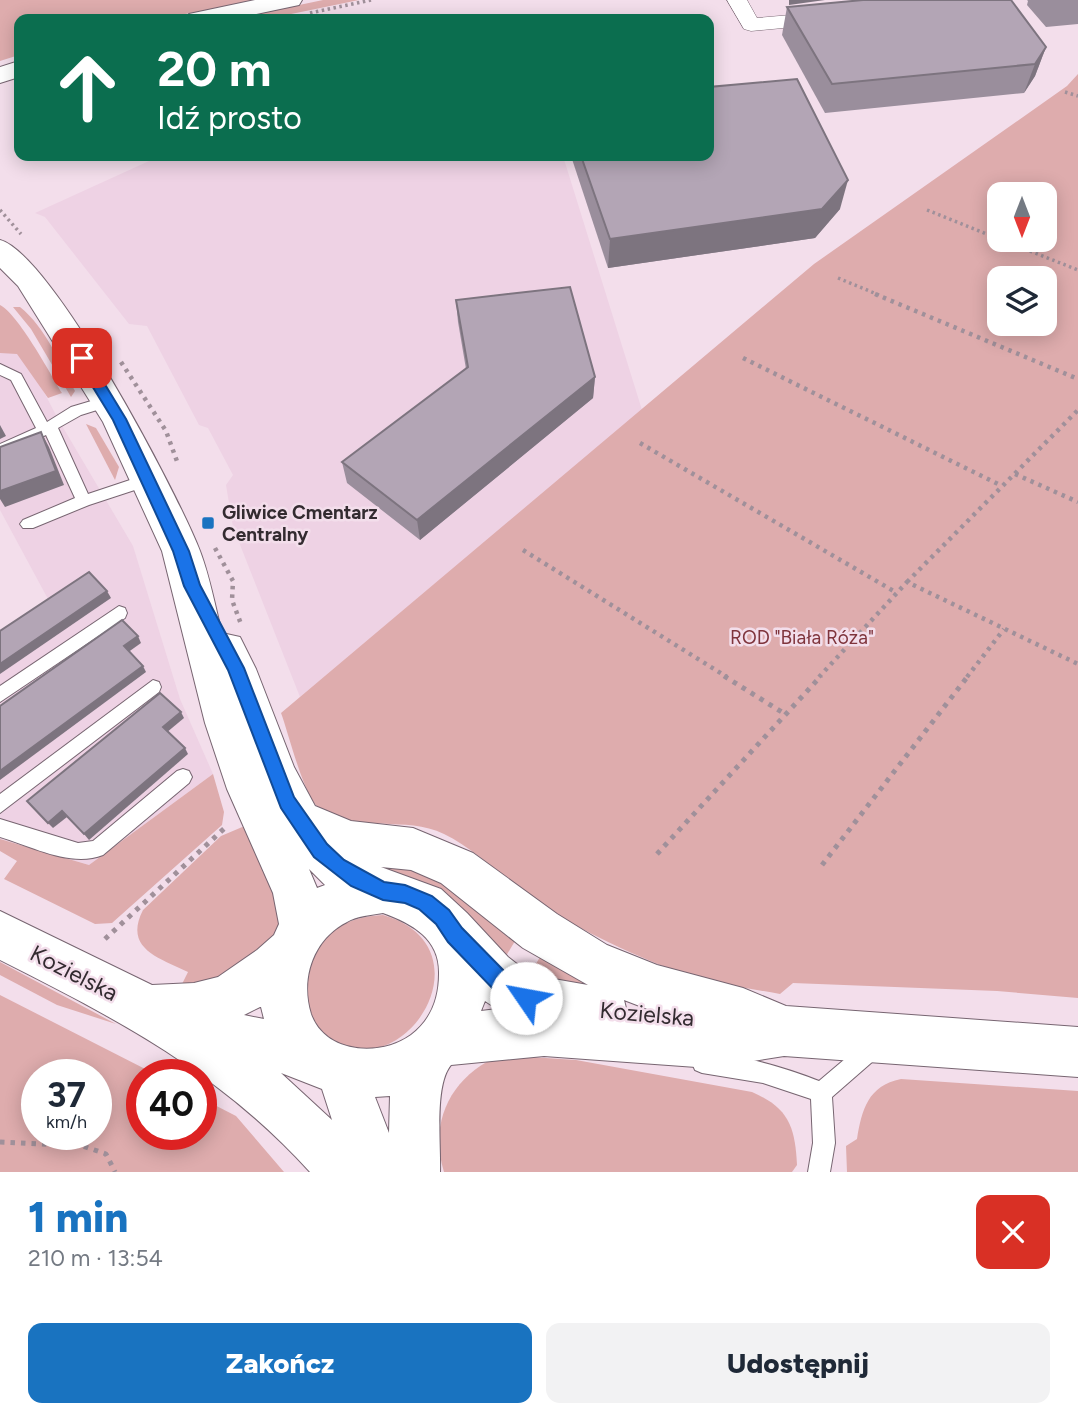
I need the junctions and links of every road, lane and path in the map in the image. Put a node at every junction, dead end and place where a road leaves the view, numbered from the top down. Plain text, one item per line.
1 (371, 0) edge
2 (737, 0) edge
3 (298, 7) edge
4 (240, 14) edge
5 (845, 16) edge
6 (1065, 92) dead end
7 (1078, 96) edge
8 (927, 210) dead end
9 (987, 234) edge
10 (0, 250) edge
11 (1033, 252) edge
12 (1078, 270) edge
13 (838, 278) dead end
14 (743, 358) dead end
15 (0, 369) edge
16 (1078, 379) edge
17 (108, 401) junction
18 (1078, 410) edge
19 (47, 429) junction
20 (640, 443) dead end
21 (0, 450) edge
22 (1014, 474) junction
23 (148, 480) junction
24 (1002, 486) junction
25 (84, 501) junction
26 (1078, 502) edge
27 (28, 524) dead end
28 (523, 550) dead end
29 (907, 582) junction
30 (192, 586) junction
31 (897, 593) junction
32 (119, 613) dead end
33 (1004, 629) junction
34 (1078, 664) edge
35 (153, 687) dead end
36 (0, 695) edge
37 (785, 714) junction
38 (183, 778) dead end
39 (0, 805) edge
40 (234, 820) dead end
41 (300, 821) junction
42 (0, 828) edge
43 (657, 854) dead end
44 (822, 865) dead end
45 (383, 891) junction
46 (0, 935) edge
47 (455, 935) junction
48 (105, 939) dead end
49 (297, 939) junction
50 (162, 1020) junction
51 (781, 1032) junction
52 (617, 1036) junction
53 (888, 1037) junction
54 (433, 1049) junction
55 (1078, 1052) edge
56 (332, 1069) junction
57 (821, 1093) junction
58 (0, 1142) edge
59 (115, 1172) edge
60 (346, 1172) edge
61 (372, 1172) edge
62 (414, 1172) edge
63 (819, 1172) edge

1 - 3 path
2 - 5 street
3 - 4 street
6 - 7 path
8 - 9 path
10 - 17 street
11 - 12 path
13 - 16 path
14 - 24 path
15 - 19 lane
17 - 19 lane
17 - 23 street
18 - 22 path
19 - 21 lane
19 - 25 lane
20 - 31 path
22 - 24 path
22 - 26 path
23 - 25 lane
23 - 30 street
24 - 29 path
25 - 27 lane
28 - 37 path
29 - 31 path
29 - 33 path
30 - 41 street
30 - 49 street
31 - 37 path
32 - 36 lane
33 - 34 path
33 - 44 path
35 - 39 lane
37 - 43 path
38 - 42 lane
40 - 48 path
41 - 45 street
41 - 51 street
45 - 47 street
45 - 49 street
46 - 50 street, Kozielska
47 - 51 street, Kozielska
47 - 54 street
49 - 50 street
49 - 56 street
50 - 56 street, Kozielska
50 - 60 street
51 - 52 street, Kozielska
51 - 53 street, Kozielska
52 - 54 street, Kozielska
52 - 57 lane
53 - 55 street, Kozielska
53 - 57 lane
54 - 56 street
54 - 62 street
56 - 61 street
57 - 63 lane
58 - 59 path

